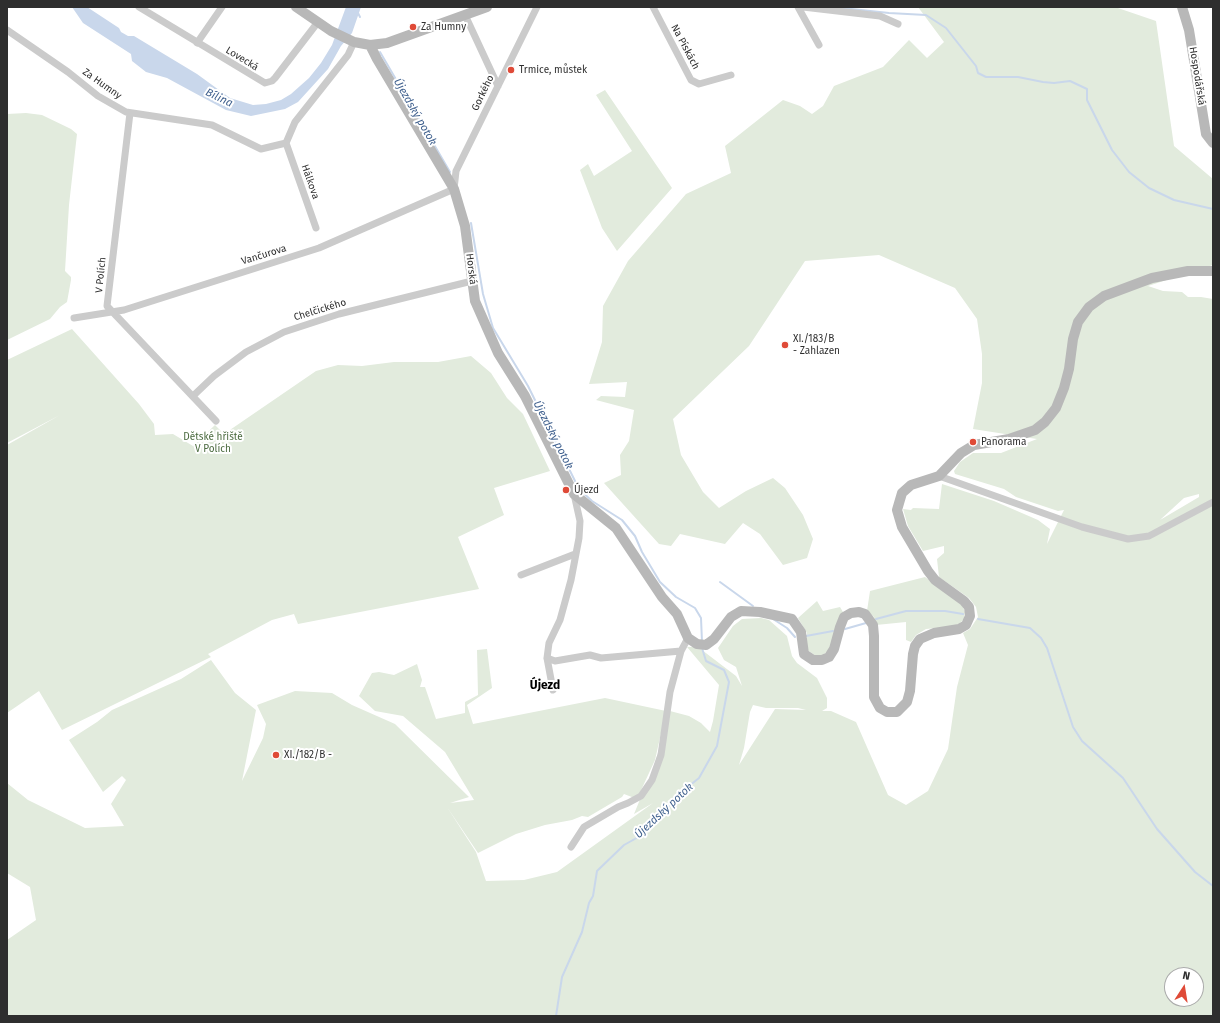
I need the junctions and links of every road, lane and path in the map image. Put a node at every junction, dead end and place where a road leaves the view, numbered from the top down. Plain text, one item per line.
1 (139, 7) edge
2 (222, 7) edge
3 (296, 7) edge
4 (487, 7) edge
5 (537, 7) edge
6 (653, 7) edge
7 (798, 7) edge
8 (803, 7) edge
9 (1182, 7) edge
10 (465, 15) junction
11 (318, 22) junction
12 (898, 24) dead end
13 (7, 30) edge
14 (352, 41) junction
15 (197, 43) junction
16 (370, 45) junction
17 (819, 45) dead end
18 (731, 75) dead end
19 (498, 86) junction
20 (130, 113) junction
21 (286, 143) junction
22 (1213, 143) edge
23 (454, 189) junction
24 (316, 228) dead end
25 (1213, 271) edge
26 (472, 282) junction
27 (112, 311) junction
28 (74, 318) dead end
29 (193, 396) junction
30 (216, 421) dead end
31 (939, 476) junction
32 (574, 494) junction
33 (1213, 502) edge
34 (575, 554) junction
35 (521, 575) dead end
36 (688, 638) junction
37 (681, 651) junction
38 (547, 658) junction
39 (552, 690) dead end
40 (571, 846) dead end

1 - 15 street, Lovecká
2 - 15 street
3 - 11 street
4 - 10 street
5 - 19 street, Gorkého
6 - 18 street, Na Pískách
7 - 17 street
8 - 12 street
9 - 22 street, Hospodářská
10 - 16 street
10 - 19 street
11 - 14 street
11 - 15 street, Lovecká
13 - 20 street, Za Humny
14 - 16 street
14 - 21 street
16 - 23 street, Horská
19 - 23 street, Gorkého
20 - 21 street, Za Humny
20 - 27 street, V Polích
21 - 24 street, Hálkova
23 - 26 street, Horská
23 - 27 street, Vančurova
25 - 31 street
26 - 29 street, Chelčického
26 - 32 street, Horská
27 - 28 street, Vančurova
27 - 29 street
29 - 30 street
31 - 33 street
31 - 36 street
32 - 34 street
32 - 36 street
34 - 35 street
34 - 38 street
36 - 37 street
37 - 38 street
37 - 40 street
38 - 39 street

